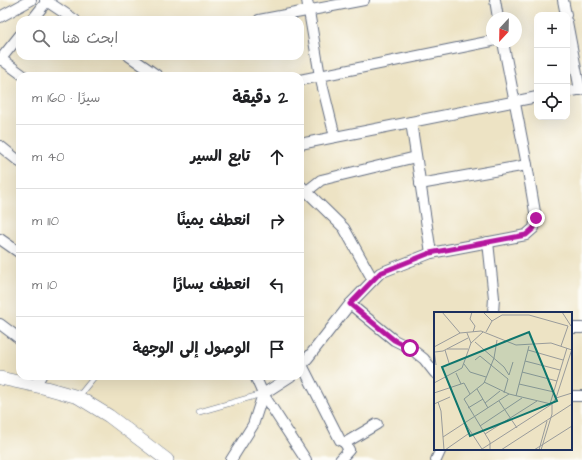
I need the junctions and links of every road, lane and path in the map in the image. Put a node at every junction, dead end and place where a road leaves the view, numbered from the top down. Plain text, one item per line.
1 (31, 0) edge
2 (307, 0) edge
3 (364, 0) edge
4 (495, 0) edge
5 (563, 0) edge
6 (46, 1) edge
7 (309, 10) junction
8 (497, 12) edge
9 (565, 12) edge
10 (35, 16) edge
11 (69, 16) edge
12 (279, 16) edge
13 (0, 17) edge
14 (570, 37) edge
15 (16, 40) edge
16 (486, 42) edge
17 (504, 48) edge
18 (0, 60) edge
19 (135, 60) edge
20 (18, 72) edge
21 (152, 72) edge
22 (320, 76) junction
23 (304, 79) edge
24 (581, 90) edge
25 (570, 92) edge
26 (534, 98) edge
27 (515, 101) junction
28 (411, 122) junction
29 (335, 137) junction
30 (304, 143) edge
31 (0, 146) edge
32 (416, 157) junction
33 (16, 159) edge
34 (527, 165) junction
35 (420, 184) junction
36 (304, 188) edge
37 (0, 239) edge
38 (488, 242) junction
39 (16, 250) edge
40 (430, 253) junction
41 (373, 280) junction
42 (350, 304) junction
43 (493, 312) edge
44 (0, 324) edge
45 (16, 336) edge
46 (304, 360) edge
47 (304, 370) edge
48 (434, 372) edge
49 (0, 378) edge
50 (16, 379) edge
51 (38, 380) edge
52 (91, 380) edge
53 (257, 380) edge
54 (285, 380) edge
55 (263, 394) junction
56 (78, 397) junction
57 (199, 412) dead end
58 (377, 424) dead end
59 (345, 443) junction
60 (441, 450) edge
61 (167, 460) edge
62 (231, 460) edge
63 (306, 460) edge
64 (340, 460) edge
65 (436, 460) edge

1 - 13 street
2 - 7 street
3 - 7 street
4 - 8 street
5 - 9 street
6 - 10 street
6 - 11 street
7 - 12 street
7 - 22 street
14 - 24 street
15 - 18 street
16 - 22 street
17 - 27 street
18 - 20 street
19 - 21 street
22 - 23 street
22 - 29 street
24 - 25 street
26 - 27 street
27 - 28 street
27 - 34 street
28 - 29 street
28 - 32 street
29 - 30 street
31 - 33 street
32 - 35 street
32 - 36 street
34 - 35 street
34 - 38 street
35 - 40 street
36 - 41 street
37 - 39 street
38 - 40 street
38 - 43 street
40 - 41 street
41 - 42 street
42 - 46 street
42 - 48 street
44 - 45 street
47 - 59 street
49 - 50 street
51 - 56 street
52 - 56 lane
53 - 55 street
54 - 55 street
55 - 57 lane
55 - 62 street
55 - 63 street
56 - 61 street
58 - 59 street
59 - 64 street
60 - 65 street

